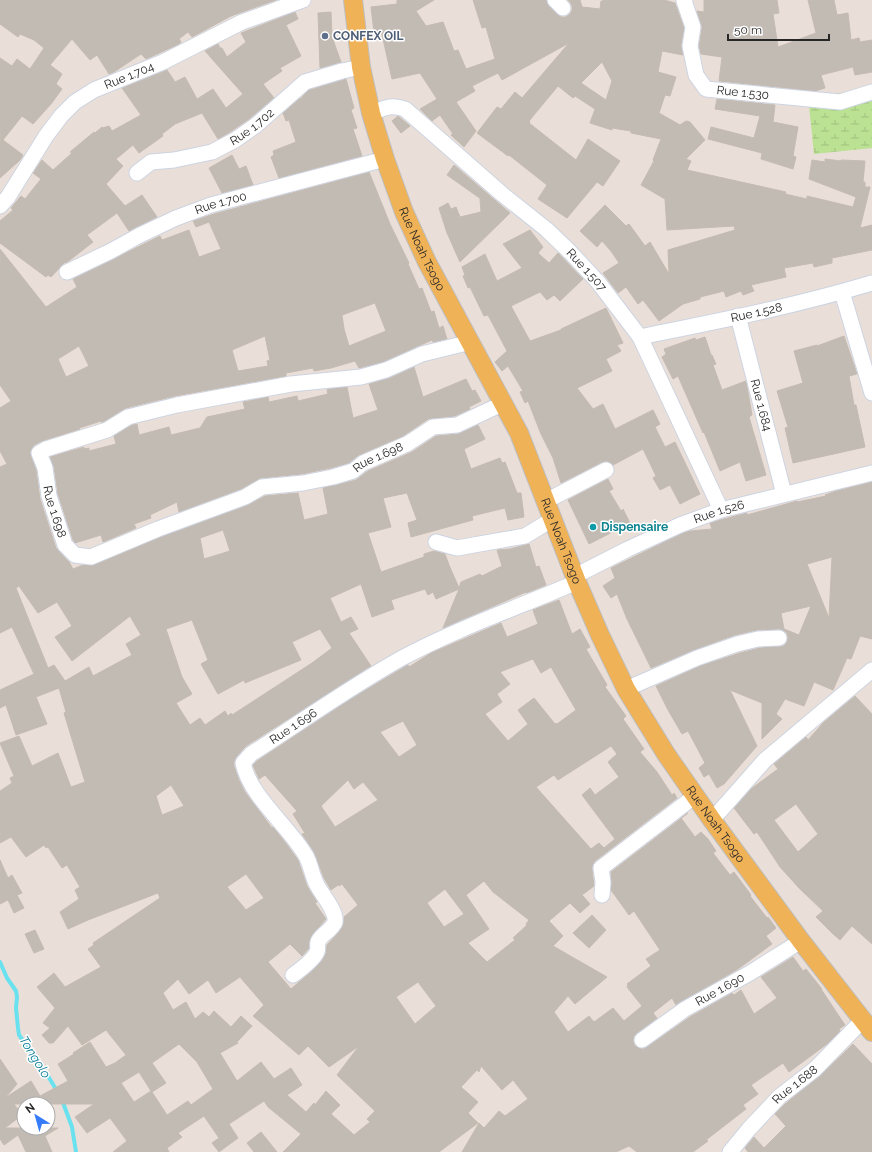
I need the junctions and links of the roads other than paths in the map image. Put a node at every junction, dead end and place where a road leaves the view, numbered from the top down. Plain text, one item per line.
1 (303, 0) edge
2 (353, 0) edge
3 (685, 0) edge
4 (361, 67) junction
5 (872, 92) edge
6 (371, 113) junction
7 (385, 159) junction
8 (136, 173) dead end
9 (0, 206) edge
10 (67, 272) dead end
11 (872, 283) edge
12 (842, 292) junction
13 (738, 316) junction
14 (640, 337) junction
15 (471, 342) junction
16 (872, 393) edge
17 (504, 404) junction
18 (606, 470) dead end
19 (872, 473) edge
20 (784, 494) junction
21 (546, 501) junction
22 (721, 510) junction
23 (553, 519) junction
24 (436, 542) dead end
25 (576, 579) junction
26 (779, 638) dead end
27 (872, 670) edge
28 (626, 689) junction
29 (695, 796) junction
30 (712, 820) junction
31 (602, 895) dead end
32 (801, 941) junction
33 (293, 975) dead end
34 (868, 1026) edge
35 (642, 1040) dead end
36 (730, 1152) edge

1 - 9 street, Rue 1.704
2 - 4 main road, Rue Noah Tsogo
3 - 5 street, Rue 1.530
4 - 6 main road, Rue Noah Tsogo
4 - 8 street, Rue 1.702
6 - 7 main road, Rue Noah Tsogo
6 - 14 street, Rue 1.507
7 - 10 street, Rue 1.700
7 - 15 main road, Rue Noah Tsogo
11 - 12 street, Rue 1.528
12 - 13 street, Rue 1.528
12 - 16 street
13 - 14 street, Rue 1.528
13 - 20 street, Rue 1.684
14 - 22 street, Rue 1.507
15 - 17 main road, Rue Noah Tsogo
15 - 17 street, Rue 1.698
17 - 21 main road, Rue Noah Tsogo
18 - 21 street
19 - 20 street, Rue 1.526
20 - 22 street, Rue 1.526
21 - 23 main road, Rue Noah Tsogo
22 - 25 street, Rue 1.526
23 - 24 street
23 - 25 main road, Rue Noah Tsogo
25 - 28 main road, Rue Noah Tsogo
25 - 33 street, Rue 1.696
26 - 28 street
27 - 30 street
28 - 29 main road, Rue Noah Tsogo
29 - 30 main road, Rue Noah Tsogo
29 - 31 street
30 - 32 main road, Rue Noah Tsogo
32 - 34 main road, Rue Noah Tsogo
32 - 35 street, Rue 1.690
34 - 36 street, Rue 1.688

